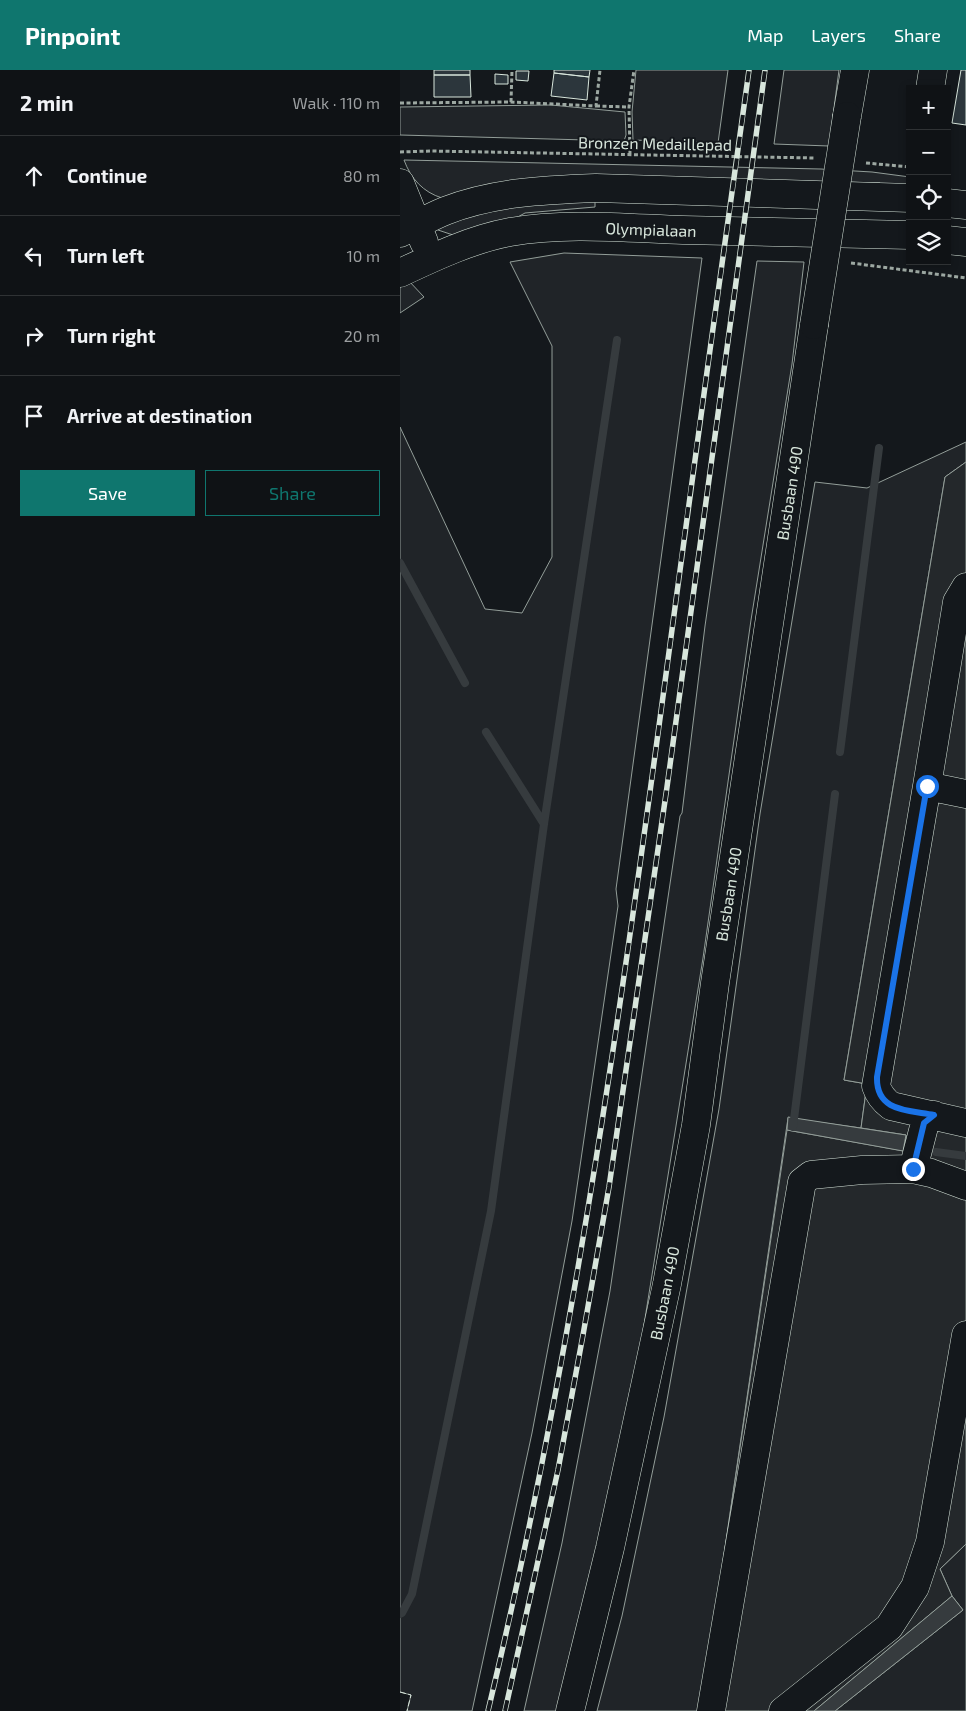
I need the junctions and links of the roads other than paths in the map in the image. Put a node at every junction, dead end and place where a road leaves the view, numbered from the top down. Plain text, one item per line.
1 (854, 70) edge
2 (933, 70) edge
3 (931, 85) edge
4 (400, 183) edge
5 (906, 198) edge
6 (951, 203) edge
7 (966, 205) edge
8 (408, 229) edge
9 (906, 235) edge
10 (951, 240) edge
11 (966, 242) edge
12 (432, 259) junction
13 (400, 273) edge
14 (966, 587) edge
15 (927, 786) junction
16 (966, 794) edge
17 (934, 1115) junction
18 (966, 1123) edge
19 (913, 1169) junction
20 (966, 1186) edge
21 (966, 1335) edge
22 (570, 1711) edge
23 (711, 1711) edge
24 (783, 1711) edge

1 - 22 street, Busbaan 490, bridge
2 - 3 street
4 - 8 street
5 - 8 street
6 - 7 street
8 - 12 street
9 - 12 street, Olympialaan
10 - 11 street
12 - 13 street, Olympialaan
14 - 15 street
15 - 16 street
15 - 17 street
17 - 18 street
17 - 19 street
19 - 20 street
19 - 23 street
21 - 24 street

